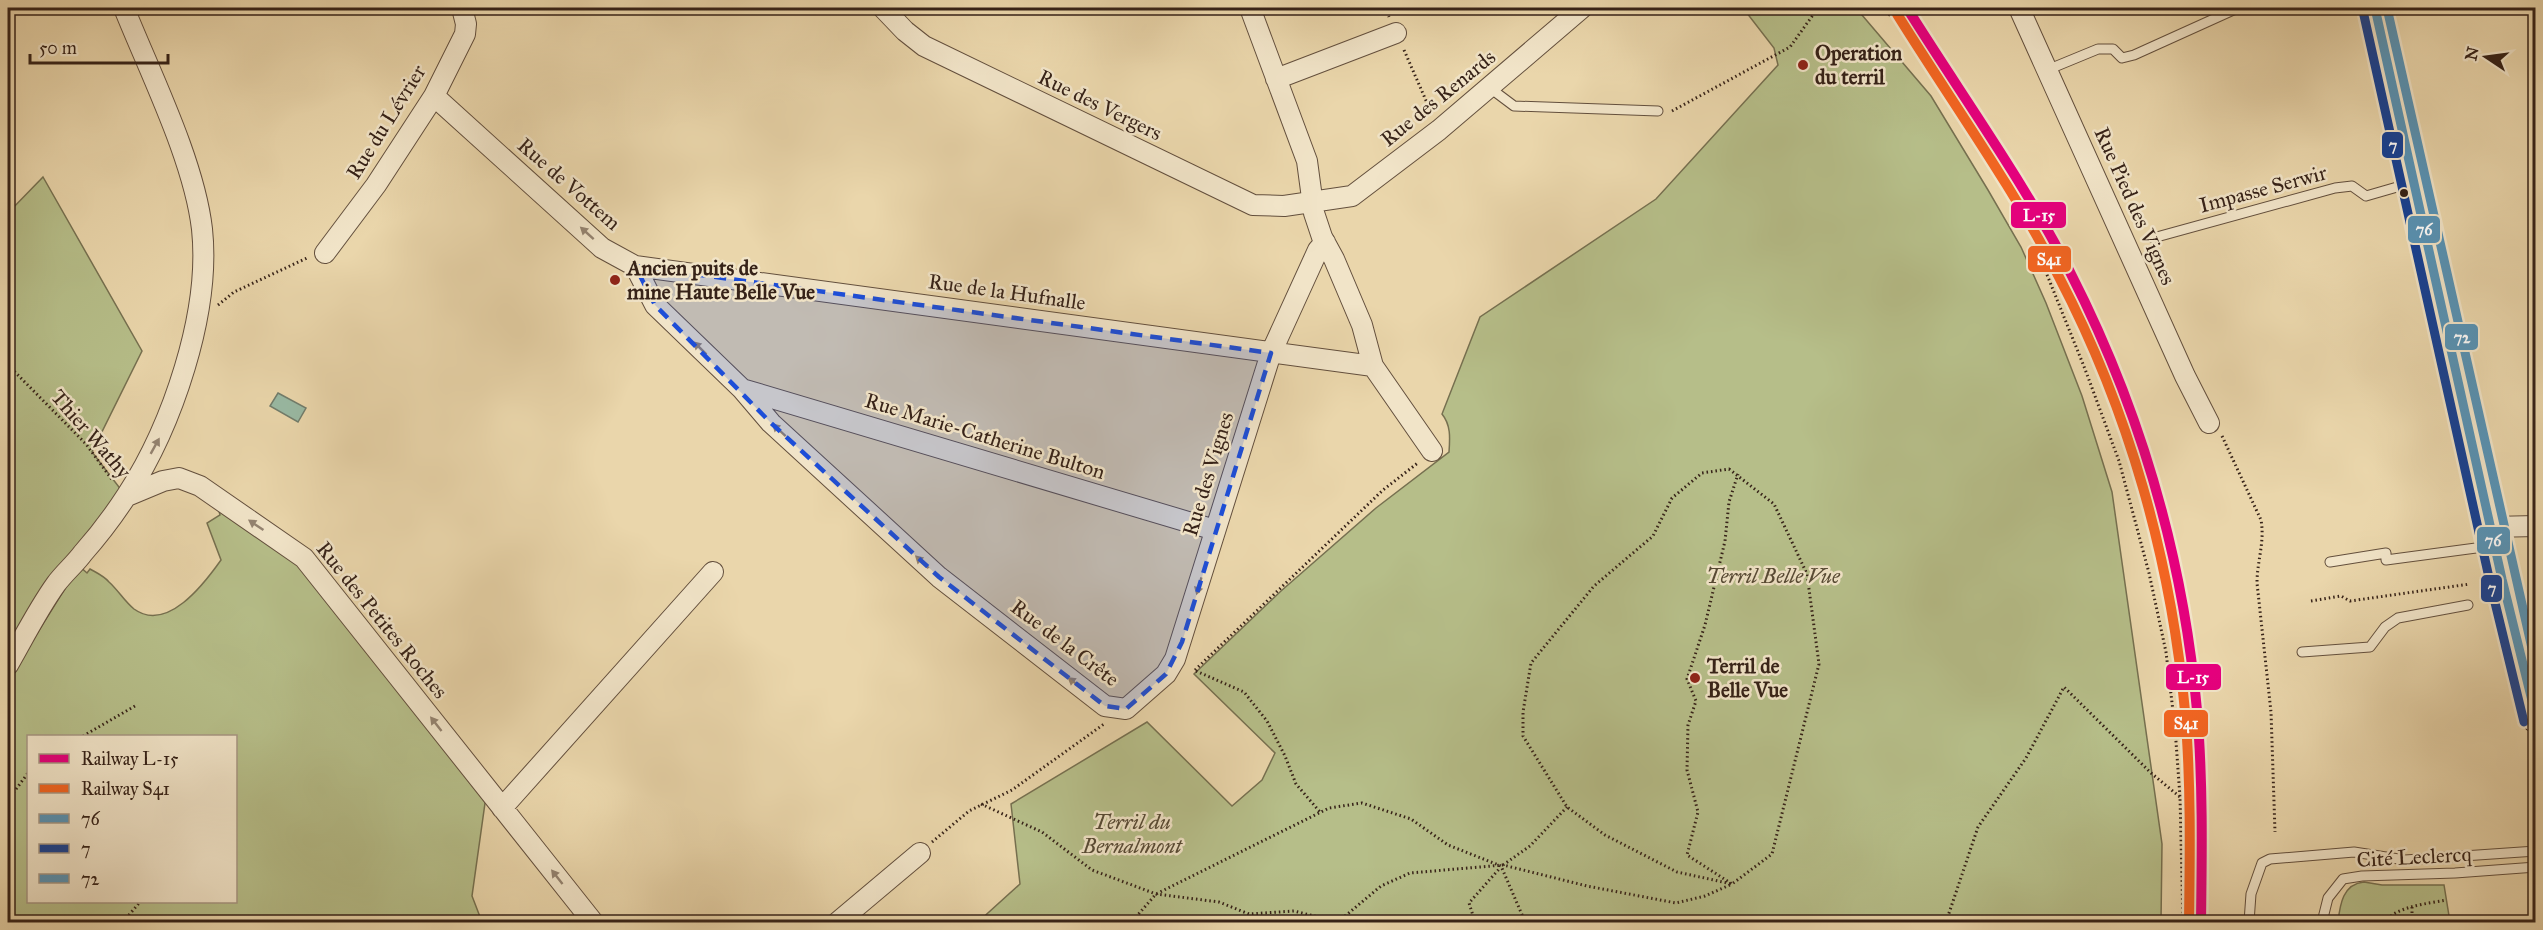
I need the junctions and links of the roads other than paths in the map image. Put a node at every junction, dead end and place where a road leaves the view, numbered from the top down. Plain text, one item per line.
1 (124, 8) edge
2 (462, 8) edge
3 (883, 8) edge
4 (1250, 8) edge
5 (1581, 8) edge
6 (2019, 8) edge
7 (2238, 8) edge
8 (2375, 8) edge
9 (1396, 33) road end
10 (2047, 70) junction
11 (1276, 79) junction
12 (1490, 88) junction
13 (434, 96) junction
14 (1658, 111) road end
15 (2415, 182) junction
16 (1313, 202) junction
17 (2153, 238) dead end
18 (1325, 242) junction
19 (325, 253) road end
20 (635, 266) junction
21 (1271, 353) junction
22 (1373, 366) junction
23 (742, 389) junction
24 (2209, 423) road end
25 (1432, 451) road end
26 (126, 496) junction
27 (2535, 526) edge
28 (1215, 530) junction
29 (2494, 536) junction
30 (2330, 562) dead end
31 (713, 572) dead end
32 (2468, 605) dead end
33 (2302, 652) dead end
34 (8, 665) edge
35 (1126, 709) joint
36 (2535, 718) edge
37 (502, 808) junction
38 (2535, 851) edge
39 (920, 853) road end
40 (2535, 867) edge
41 (593, 922) edge
42 (838, 922) edge
43 (2249, 922) edge
44 (2322, 922) edge

26 -> 1 street
2 - 13 street, Rue du Lévrier
3 - 16 street, Rue des Vergers
4 - 11 street
5 - 12 street, Rue des Renards
6 - 10 street, Rue Pied des Vignes
7 - 10 lane
8 - 15 street
9 - 11 street
10 - 24 street, Rue Pied des Vignes
11 - 16 street
12 - 14 lane
12 - 16 street, Rue des Renards
13 - 19 street, Rue du Lévrier
20 -> 13 street, Rue de Vottem
15 - 17 lane, Impasse Serwir
15 - 29 street
16 - 18 street
18 - 21 street, Rue des Vignes
18 - 22 street
20 - 21 street, Rue de la Hufnalle
23 -> 20 street
21 - 22 street, Rue de la Hufnalle
21 - 28 street, Rue des Vignes
22 - 25 street
23 - 28 street, Rue Marie-Catherine Bulton
35 -> 23 street, Rue de la Crête
26 - 34 street
37 -> 26 street, Rue des Petites Roches
27 - 29 street
28 -> 35 street, Rue des Vignes
29 - 30 lane
29 - 36 street
31 - 37 street
32 - 33 lane
41 -> 37 street, Rue des Petites Roches
38 - 43 lane
39 - 42 street
40 - 44 lane, Cité Leclercq

